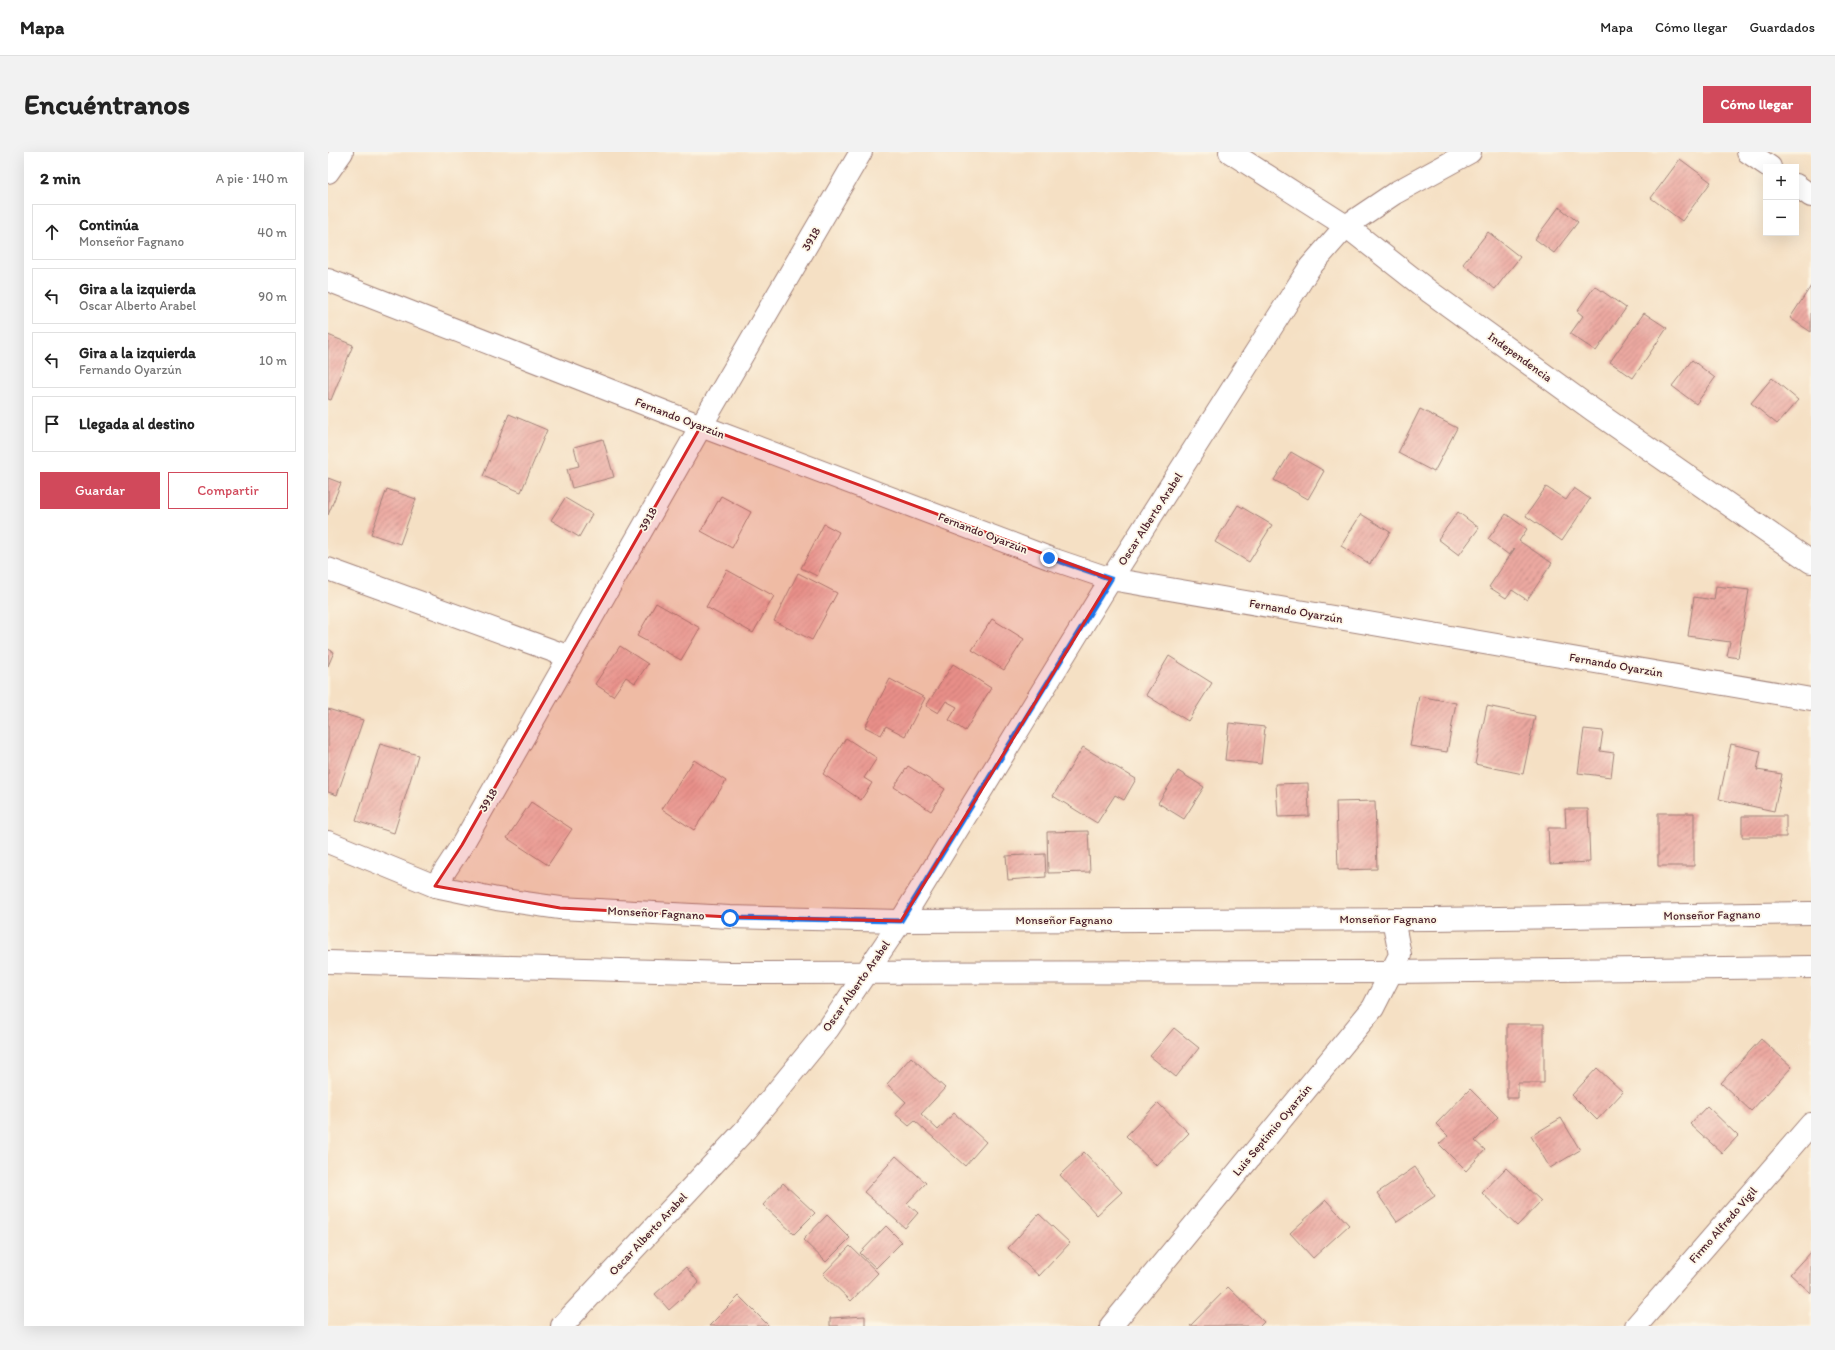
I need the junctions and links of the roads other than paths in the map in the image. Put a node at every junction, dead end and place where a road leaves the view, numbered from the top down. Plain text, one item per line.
1 (342, 152) edge
2 (861, 152) edge
3 (1230, 152) edge
4 (1470, 152) edge
5 (1748, 152) edge
6 (1766, 164) edge
7 (328, 172) edge
8 (1799, 187) edge
9 (1811, 196) edge
10 (1346, 226) junction
11 (328, 280) edge
12 (701, 426) junction
13 (1811, 562) edge
14 (328, 569) edge
15 (1111, 579) junction
16 (570, 657) junction
17 (1811, 699) edge
18 (328, 842) edge
19 (435, 886) junction
20 (1811, 913) edge
21 (1393, 919) junction
22 (901, 921) junction
23 (328, 962) edge
24 (1811, 967) edge
25 (1391, 972) junction
26 (867, 973) junction
27 (1811, 1124) edge
28 (562, 1326) edge
29 (1111, 1326) edge
30 (1636, 1326) edge

1 - 7 street
2 - 12 street, 3918
3 - 10 street, Independencia
4 - 10 street, Oscar Alberto Arabel
5 - 6 street
8 - 9 street
10 - 13 street, Independencia
10 - 15 street, Oscar Alberto Arabel
11 - 12 street, Fernando Oyarzún
12 - 15 street, Fernando Oyarzún
12 - 16 street, 3918
14 - 16 street
15 - 17 street, Fernando Oyarzún
15 - 22 street, Oscar Alberto Arabel
16 - 19 street, 3918
18 - 19 street, Monseñor Fagnano
19 - 22 street, Monseñor Fagnano
20 - 21 street, Monseñor Fagnano
21 - 22 street, Monseñor Fagnano
21 - 25 street, Luis Septimio Oyarzún
22 - 26 street, Oscar Alberto Arabel
23 - 26 street
24 - 25 street
25 - 26 street
25 - 29 street, Luis Septimio Oyarzún
26 - 28 street, Oscar Alberto Arabel
27 - 30 street, Firmo Alfredo Vigil

